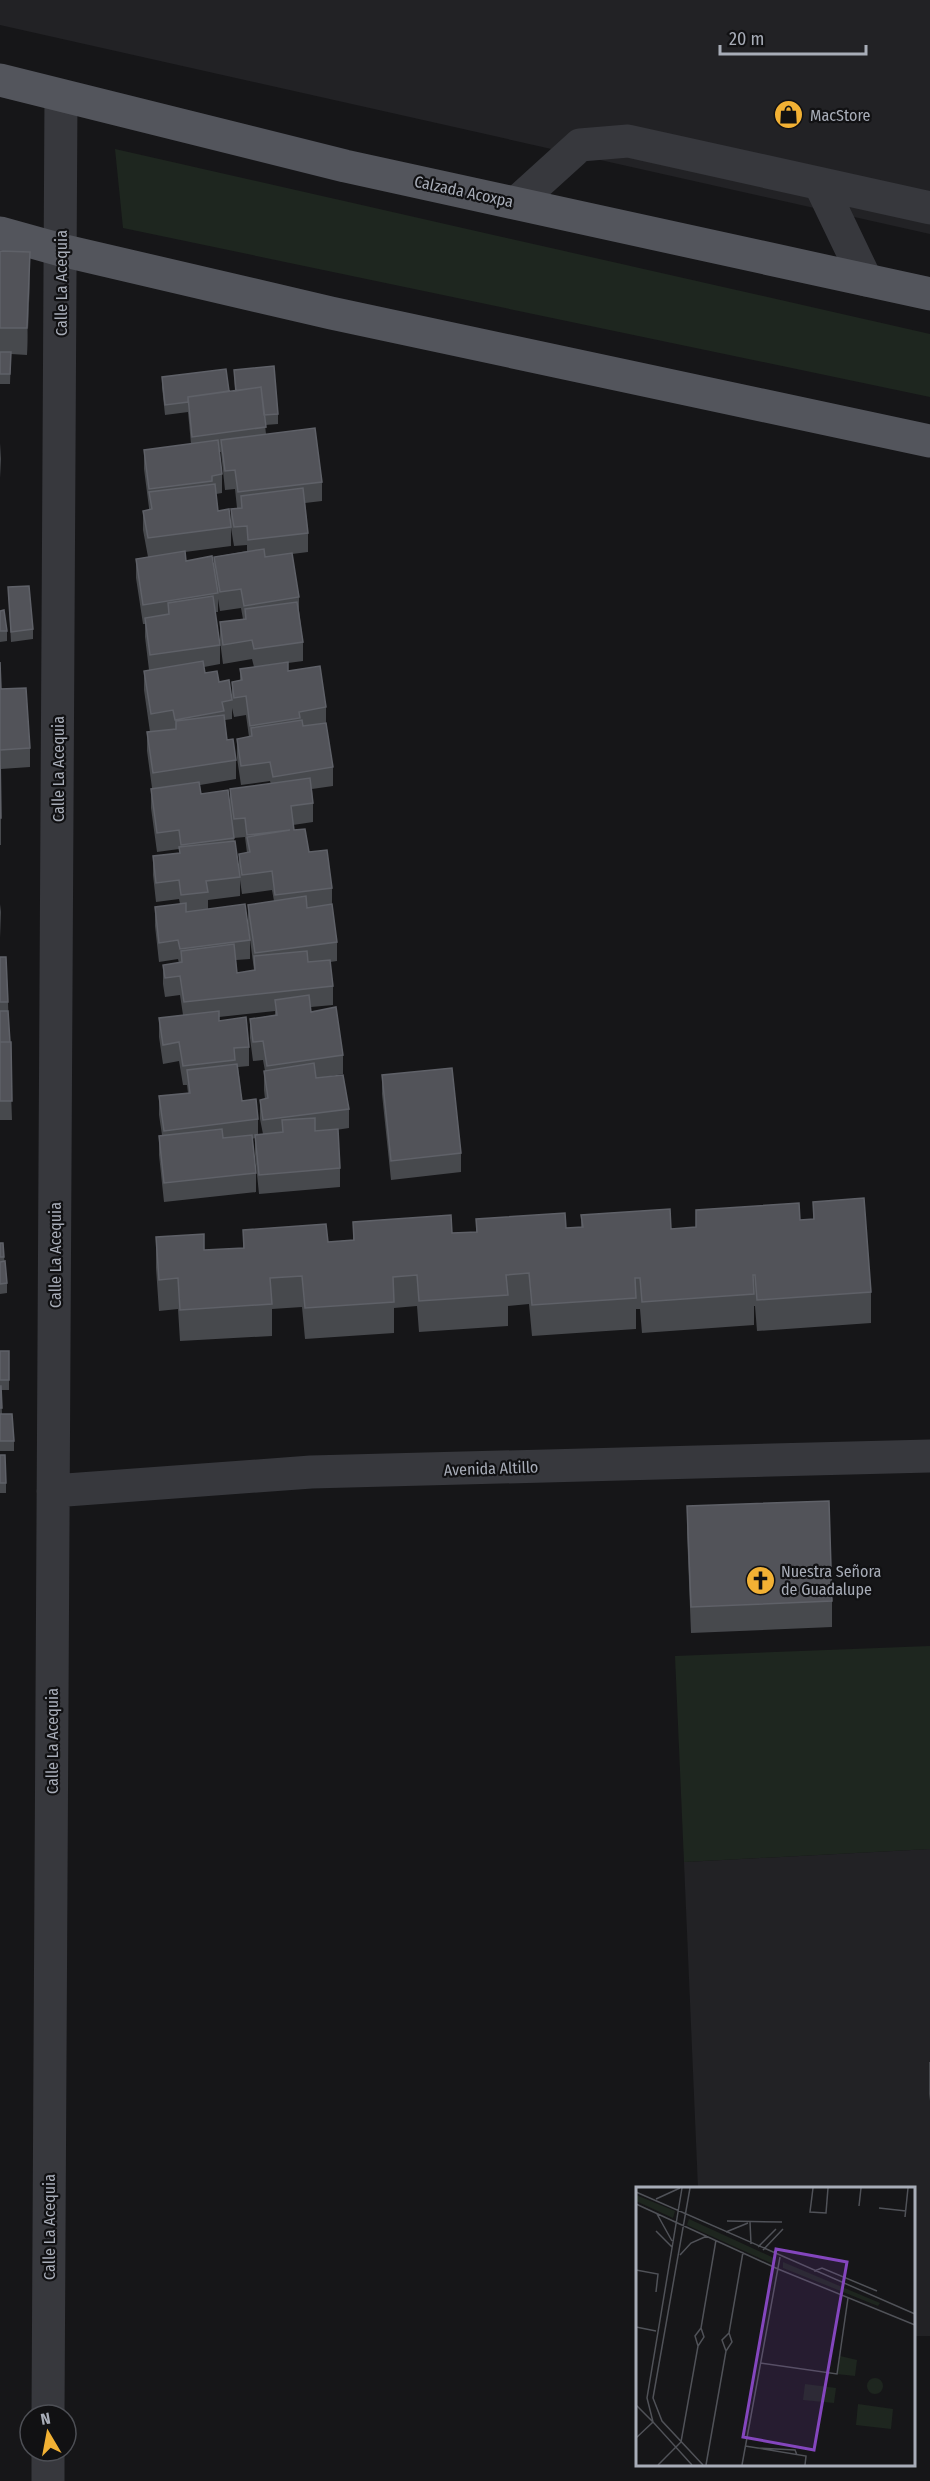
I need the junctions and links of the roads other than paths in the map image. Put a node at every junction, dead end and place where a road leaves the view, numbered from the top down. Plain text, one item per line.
1 (0, 80) edge
2 (61, 96) junction
3 (820, 184) junction
4 (516, 203) junction
5 (930, 208) edge
6 (0, 233) edge
7 (61, 250) junction
8 (866, 280) junction
9 (930, 294) edge
10 (930, 441) edge
11 (930, 1456) edge
12 (53, 1491) junction
13 (48, 2403) edge
14 (48, 2463) edge
15 (48, 2481) edge

1 - 2 main road, Calzada Acoxpa
2 - 4 main road, Calzada Acoxpa
2 - 7 street, Calle La Acequia
3 - 4 street
3 - 5 street
3 - 8 street
4 - 8 main road, Calzada Acoxpa
6 - 7 main road
7 - 10 main road
7 - 12 street, Calle La Acequia
8 - 9 main road, Calzada Acoxpa
11 - 12 street, Avenida Altillo
12 - 13 street, Calle La Acequia
14 - 15 street

